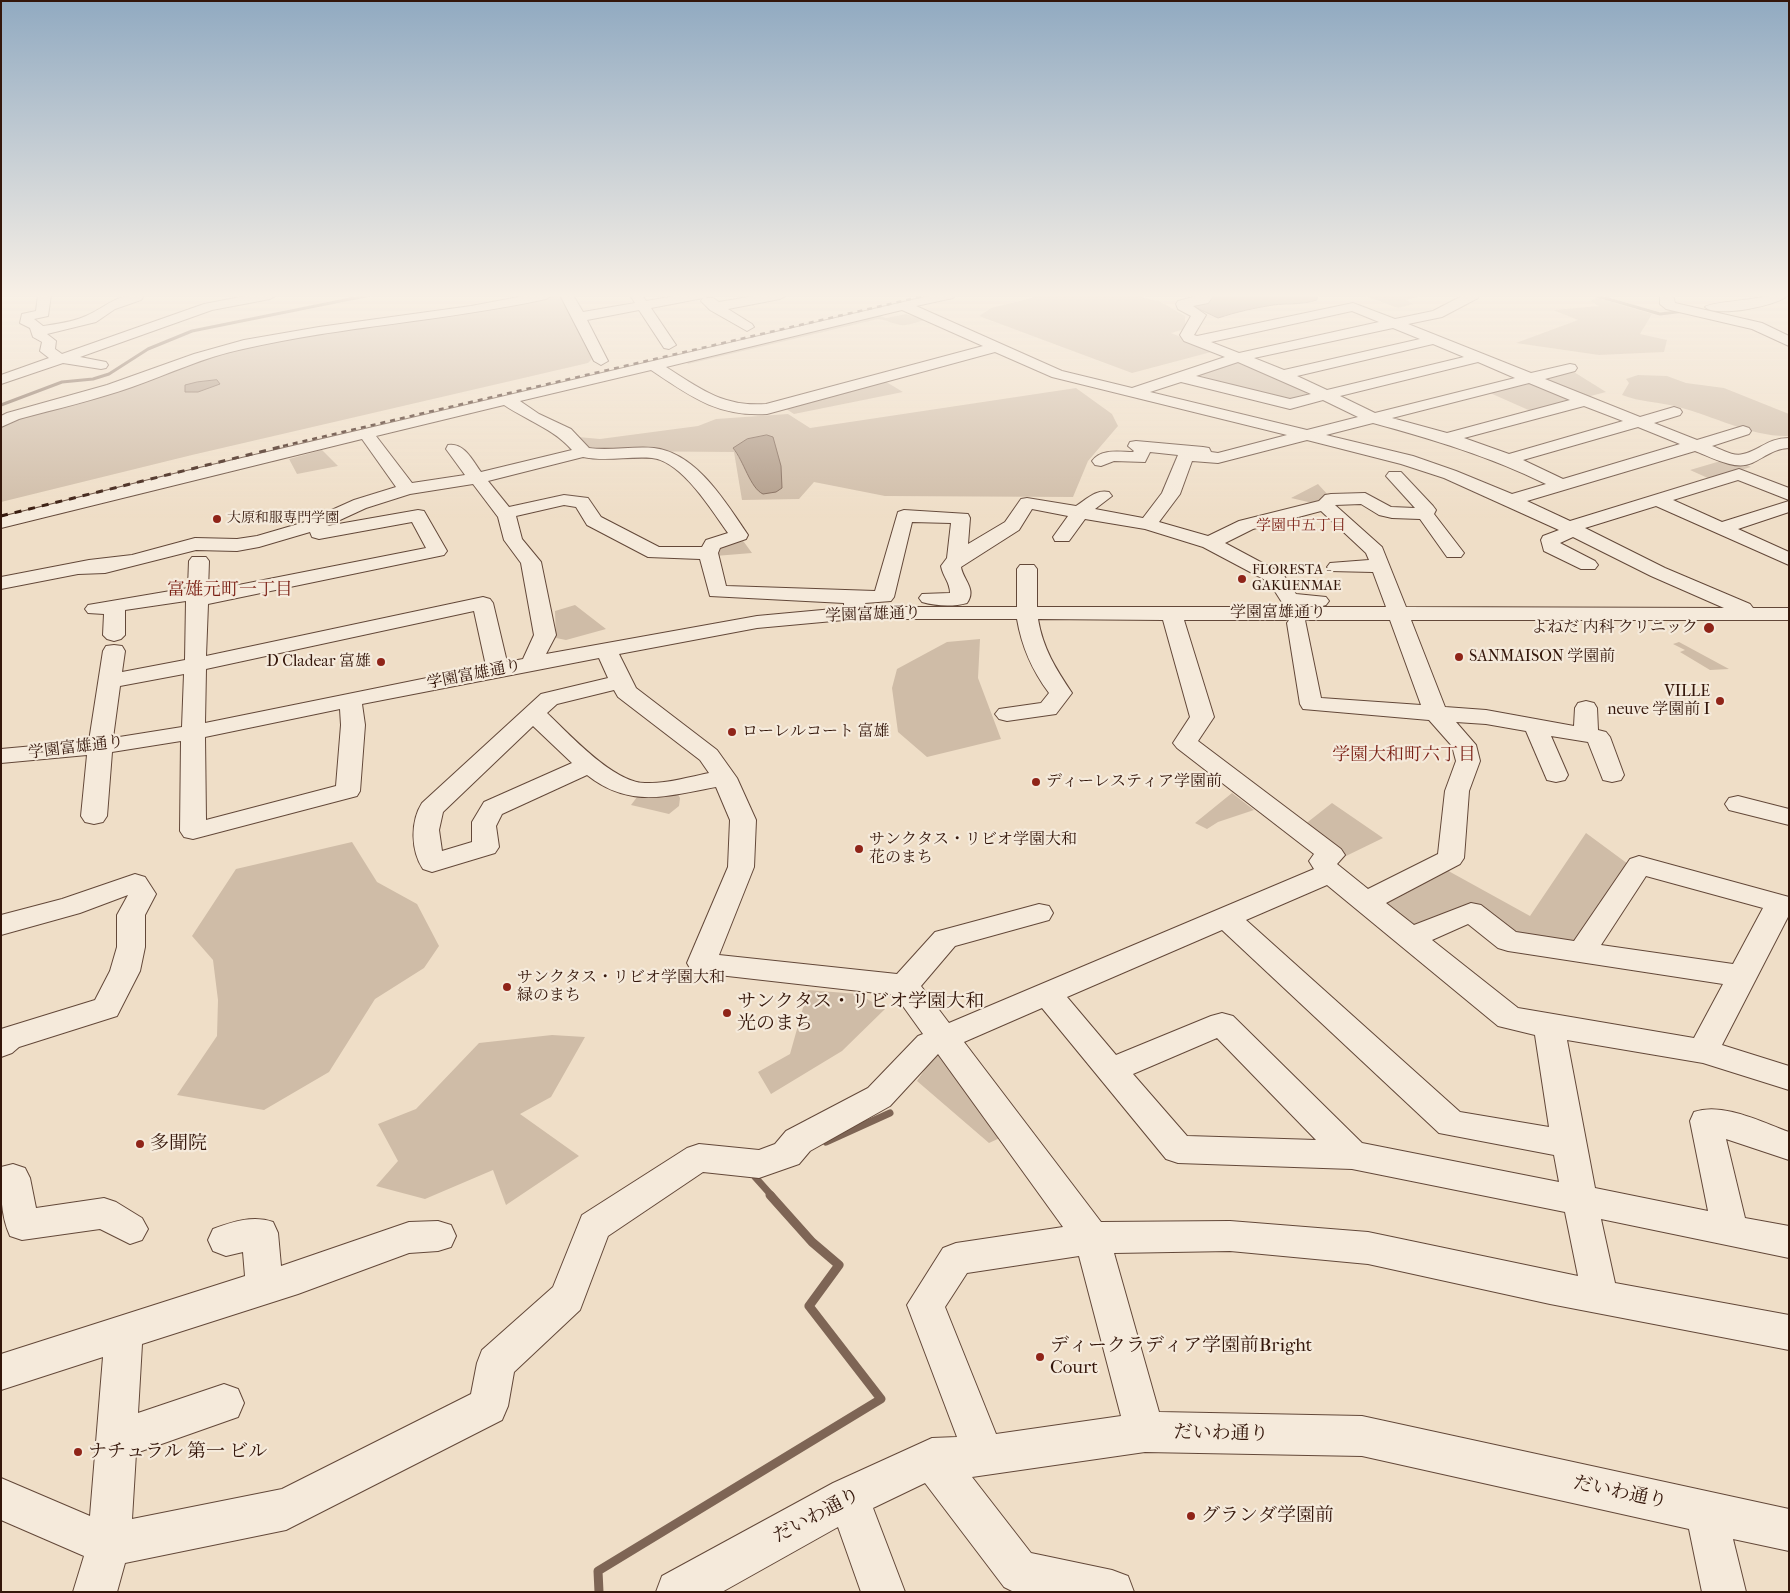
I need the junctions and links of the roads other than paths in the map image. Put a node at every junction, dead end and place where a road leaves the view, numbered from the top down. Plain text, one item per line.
1 (29, 369) edge
2 (163, 369) edge
3 (567, 369) edge
4 (610, 369) edge
5 (668, 369) edge
6 (917, 369) edge
7 (1045, 369) edge
8 (1203, 369) edge
9 (1269, 369) edge
10 (1307, 369) edge
11 (1431, 369) edge
12 (1506, 369) edge
13 (1564, 369) edge
14 (1282, 375) junction
15 (1180, 377) junction
16 (1528, 378) junction
17 (1, 380) edge
18 (1132, 393) junction
19 (1324, 395) junction
20 (507, 400) junction
21 (1584, 401) junction
22 (1674, 412) dead end
23 (1372, 418) junction
24 (1, 422) edge
25 (1638, 422) junction
26 (1743, 431) dead end
27 (366, 433) junction
28 (1304, 436) junction
29 (1447, 438) junction
30 (1789, 443) edge
31 (1695, 445) junction
32 (454, 449) dead end
33 (583, 452) junction
34 (1231, 455) junction
35 (1508, 459) junction
36 (1101, 461) dead end
37 (1395, 476) dead end
38 (479, 478) junction
39 (102, 481) dead end
40 (1562, 485) junction
41 (407, 489) junction
42 (1789, 495) edge
43 (1103, 496) dead end
44 (1657, 500) junction
45 (1508, 501) junction
46 (1325, 506) junction
47 (1789, 506) edge
48 (1081, 511) junction
49 (505, 512) junction
50 (1425, 514) junction
51 (1, 523) edge
52 (1148, 524) junction
53 (1721, 528) junction
54 (1570, 530) junction
55 (1062, 537) dead end
56 (1210, 543) junction
57 (708, 553) junction
58 (1454, 553) dead end
59 (957, 560) junction
60 (199, 561) junction
61 (1784, 564) edge
62 (1588, 565) dead end
63 (89, 566) junction
64 (1381, 566) junction
65 (1337, 567) dead end
66 (1027, 568) dead end
67 (1, 583) edge
68 (197, 596) junction
69 (884, 597) junction
70 (854, 605) junction
71 (1397, 611) junction
72 (1025, 613) junction
73 (1172, 613) junction
74 (1758, 614) junction
75 (1789, 614) edge
76 (1297, 623) dead end
77 (1789, 626) edge
78 (606, 649) junction
79 (531, 664) junction
80 (195, 665) junction
81 (498, 670) junction
82 (110, 680) junction
83 (621, 681) junction
84 (350, 700) junction
85 (1586, 708) dead end
86 (1435, 712) junction
87 (532, 713) junction
88 (1007, 714) dead end
89 (1536, 728) junction
90 (193, 732) junction
91 (1586, 735) junction
92 (100, 747) junction
93 (1, 756) edge
94 (590, 764) junction
95 (1556, 775) dead end
96 (1612, 775) dead end
97 (724, 778) junction
98 (1738, 804) dead end
99 (94, 816) dead end
100 (1789, 817) edge
101 (1330, 873) junction
102 (1366, 902) junction
103 (1784, 905) edge
104 (1039, 913) dead end
105 (1226, 918) junction
106 (1, 925) edge
107 (1411, 938) junction
108 (1582, 951) junction
109 (1742, 976) junction
110 (904, 985) junction
111 (1046, 993) junction
112 (1549, 1026) junction
113 (942, 1038) junction
114 (1, 1045) edge
115 (1703, 1051) junction
116 (1111, 1070) junction
117 (1789, 1078) edge
118 (1568, 1144) junction
119 (1789, 1146) edge
120 (1352, 1155) junction
121 (1, 1181) edge
122 (1580, 1199) junction
123 (130, 1229) dead end
124 (1730, 1230) junction
125 (438, 1236) dead end
126 (1092, 1238) junction
127 (226, 1240) dead end
128 (1789, 1242) edge
129 (264, 1287) junction
130 (1600, 1296) junction
131 (124, 1333) junction
132 (1789, 1333) edge
133 (1, 1372) edge
134 (224, 1403) dead end
135 (1145, 1432) junction
136 (117, 1440) junction
137 (985, 1456) junction
138 (932, 1458) junction
139 (848, 1498) junction
140 (1, 1499) edge
141 (1706, 1511) junction
142 (1789, 1530) edge
143 (109, 1545) junction
144 (95, 1592) edge
145 (678, 1592) edge
146 (883, 1592) edge
147 (1112, 1592) edge
148 (1724, 1592) edge

1 - 17 street
2 - 24 street
3 - 39 street
4 - 20 street
5 - 6 street
7 - 18 street
8 - 15 street
9 - 14 street
10 - 14 street
11 - 19 street
12 - 16 street
13 - 16 street
14 - 19 street
15 - 18 street
15 - 19 street
16 - 21 street
16 - 23 street
18 - 28 street
19 - 23 street
20 - 27 street
20 - 33 street
21 - 25 street
21 - 29 street
22 - 25 street
23 - 28 street
23 - 29 street
25 - 31 street
25 - 35 street
26 - 31 street
27 - 41 street
27 - 51 street
28 - 34 street
28 - 45 street
29 - 35 street
30 - 31 street
31 - 40 street
32 - 38 street
33 - 38 street
33 - 57 street
34 - 36 street
34 - 52 street
35 - 40 street
37 - 50 street
38 - 41 street
38 - 49 street
40 - 45 street
41 - 63 street
42 - 44 street
43 - 48 street
44 - 53 street
44 - 54 street
45 - 54 street
46 - 50 street
46 - 56 street
46 - 64 street
47 - 53 street
48 - 52 street
48 - 55 street
48 - 59 street
49 - 57 street
49 - 79 street
50 - 58 street
52 - 56 street
53 - 61 street
54 - 62 street
54 - 74 street
56 - 71 street
57 - 70 street
59 - 69 street
59 - 69 street
60 - 63 street
60 - 68 street
60 - 68 street
63 - 67 street
64 - 65 street
64 - 71 street
66 - 72 street
68 - 80 street
68 - 82 street
69 - 70 street
70 - 72 street, 学園富雄通り
70 - 78 street, 学園富雄通り
71 - 73 street, 学園富雄通り
71 - 74 street, 学園富雄通り
71 - 86 street
72 - 73 street, 学園富雄通り
72 - 88 street
73 - 101 street
74 - 75 street, 学園富雄通り
74 - 77 street
76 - 86 street
78 - 79 street, 学園富雄通り
78 - 83 street
79 - 81 street, 学園富雄通り
80 - 81 street
80 - 82 street
80 - 90 street
81 - 84 street, 学園富雄通り
82 - 92 street
83 - 87 street
83 - 97 street
84 - 90 street, 学園富雄通り
84 - 90 street
85 - 91 street
86 - 89 street
86 - 102 street
87 - 94 street
87 - 94 street
89 - 91 street
89 - 95 street
90 - 92 street, 学園富雄通り
91 - 96 street
92 - 93 street, 学園富雄通り
92 - 99 street
94 - 97 street
97 - 110 street
98 - 100 street
101 - 102 street
101 - 105 street
102 - 107 street
103 - 108 street
103 - 109 street
104 - 110 street
105 - 111 street
105 - 118 street
106 - 114 street
107 - 108 street
107 - 112 street
108 - 109 street
109 - 115 street
110 - 113 street
111 - 113 street
111 - 116 street
112 - 115 street
112 - 118 street
113 - 126 street
113 - 143 street
115 - 117 street
116 - 120 street
116 - 120 street
118 - 122 street
119 - 124 street
120 - 122 street
121 - 123 street
122 - 124 street
122 - 130 street
124 - 128 street
125 - 129 street
126 - 130 street
126 - 135 street
126 - 137 street
127 - 129 street
129 - 131 street
130 - 132 street
131 - 133 street
131 - 136 street
134 - 136 street
135 - 137 street, だいわ通り
135 - 141 street, だいわ通り
136 - 143 street
137 - 138 street, だいわ通り
138 - 139 street, だいわ通り
138 - 147 street
139 - 145 street, だいわ通り
139 - 146 street
140 - 143 street
141 - 142 street, だいわ通り
141 - 148 street
143 - 144 street

